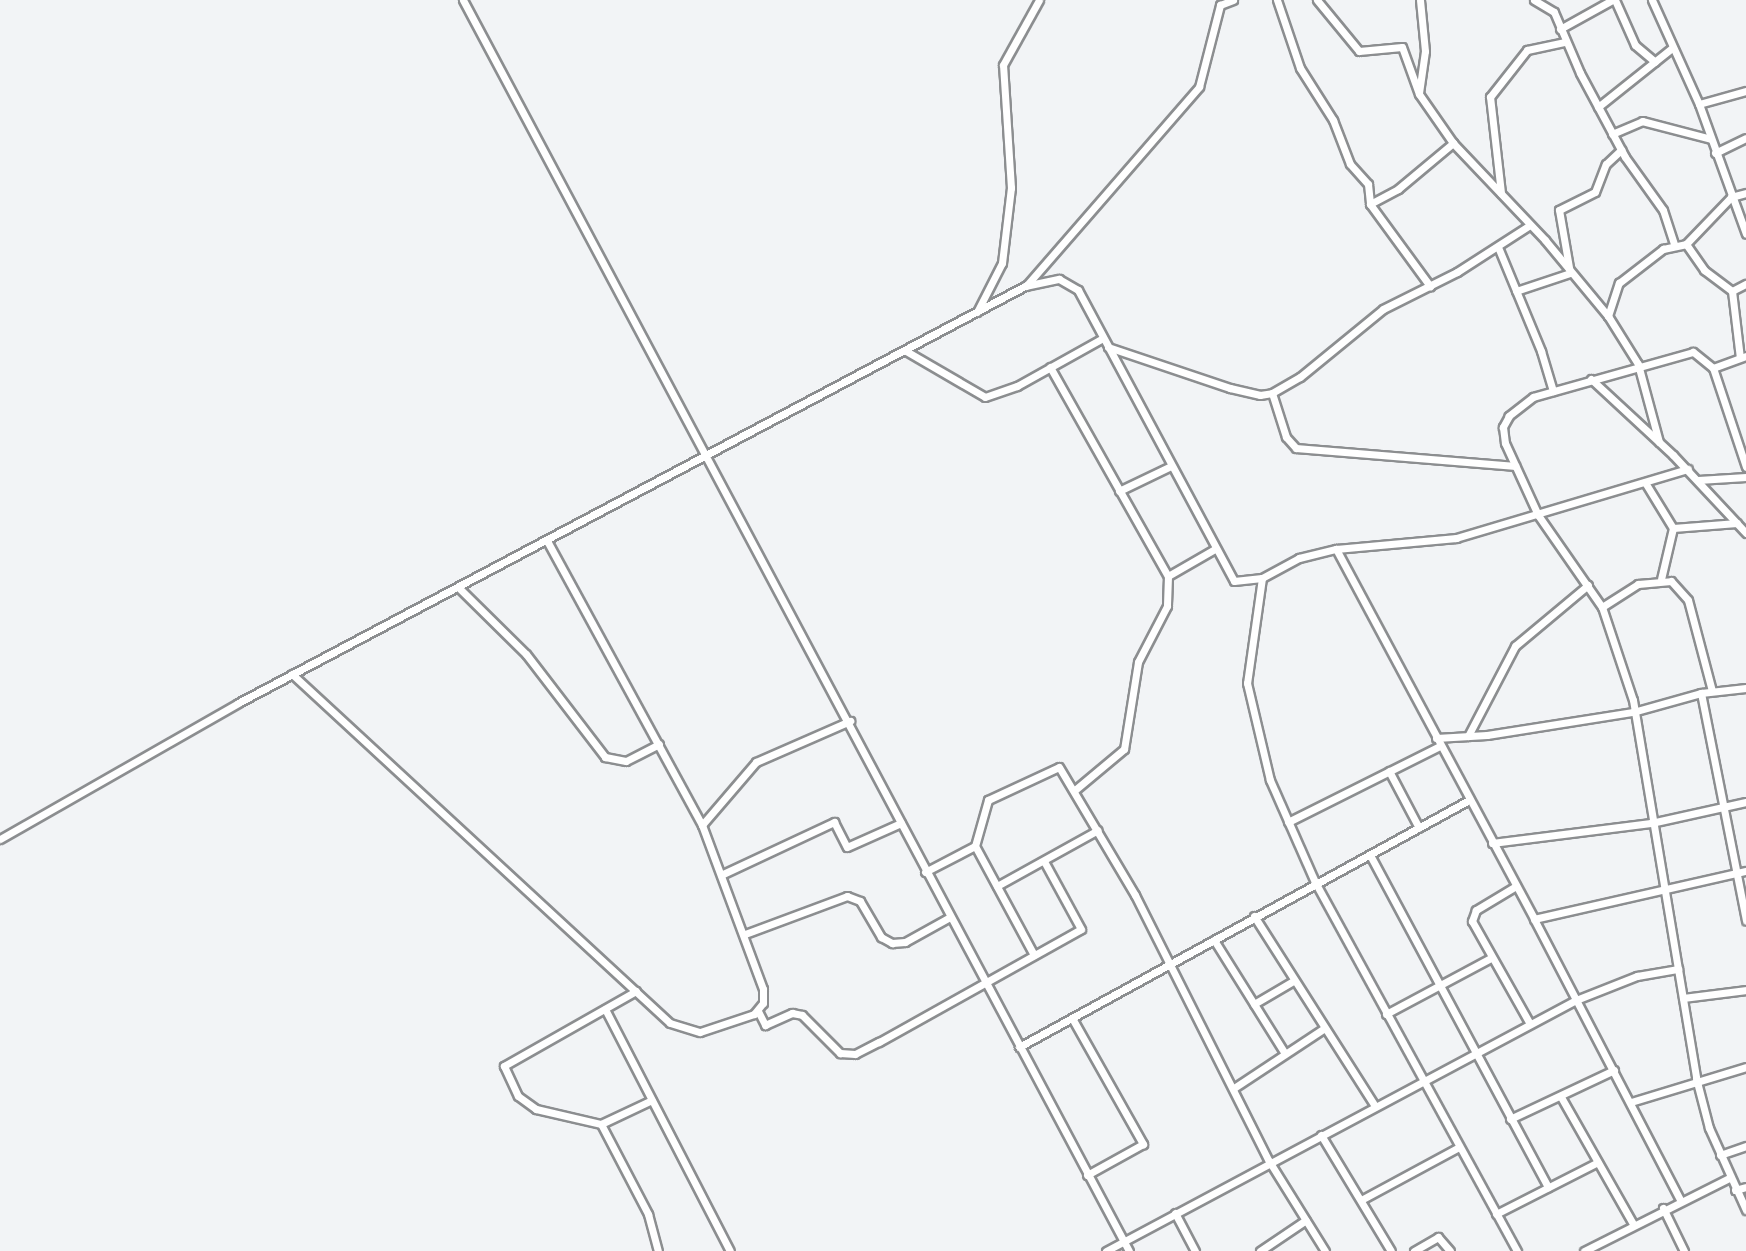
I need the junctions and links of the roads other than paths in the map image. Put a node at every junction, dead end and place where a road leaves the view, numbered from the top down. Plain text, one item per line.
1 (463, 0) edge
2 (1039, 0) edge
3 (1233, 0) edge
4 (1277, 0) edge
5 (1317, 0) edge
6 (1420, 0) edge
7 (1534, 0) edge
8 (1613, 0) edge
9 (1652, 0) edge
10 (1220, 3) edge
11 (1560, 29) junction
12 (1565, 42) junction
13 (1672, 48) junction
14 (1655, 61) junction
15 (1746, 92) edge
16 (1419, 94) junction
17 (1699, 104) junction
18 (1598, 107) junction
19 (1612, 134) junction
20 (1746, 138) edge
21 (1711, 139) junction
22 (1453, 143) junction
23 (1621, 150) junction
24 (1715, 153) junction
25 (1746, 192) edge
26 (1501, 193) junction
27 (1731, 197) junction
28 (1370, 204) junction
29 (1530, 225) junction
30 (1746, 234) edge
31 (1674, 244) junction
32 (1686, 244) junction
33 (1498, 247) junction
34 (1570, 273) junction
35 (1746, 284) edge
36 (1025, 286) junction
37 (1430, 286) junction
38 (1516, 291) junction
39 (1732, 291) junction
40 (977, 313) junction
41 (1608, 316) junction
42 (1103, 338) junction
43 (1108, 347) junction
44 (906, 351) junction
45 (1743, 357) edge
46 (1638, 365) junction
47 (1050, 367) junction
48 (1713, 368) junction
49 (1591, 379) junction
50 (1553, 391) junction
51 (1272, 393) junction
52 (1659, 442) junction
53 (707, 456) junction
54 (1171, 466) junction
55 (1515, 466) junction
56 (1746, 467) edge
57 (1688, 469) junction
58 (1746, 477) edge
59 (1698, 480) junction
60 (1646, 484) junction
61 (1119, 491) junction
62 (1538, 515) junction
63 (1737, 523) junction
64 (1674, 528) junction
65 (1746, 533) edge
66 (548, 541) junction
67 (1215, 549) junction
68 (1336, 549) junction
69 (1168, 576) junction
70 (1262, 578) junction
71 (1661, 579) junction
72 (1588, 585) junction
73 (458, 587) junction
74 (1602, 607) junction
75 (292, 674) junction
76 (1746, 688) edge
77 (1712, 691) junction
78 (1701, 693) junction
79 (1633, 712) junction
80 (850, 721) junction
81 (1468, 736) junction
82 (1436, 738) junction
83 (659, 744) junction
84 (1440, 746) junction
85 (1389, 771) junction
86 (1075, 790) junction
87 (1469, 800) junction
88 (1746, 802) edge
89 (1726, 806) junction
90 (1288, 822) junction
91 (901, 823) junction
92 (1651, 823) junction
93 (702, 825) junction
94 (1419, 828) junction
95 (1098, 830) junction
96 (0, 839) edge
97 (1492, 843) junction
98 (975, 846) junction
99 (1370, 855) junction
100 (1044, 861) junction
101 (1746, 871) edge
102 (925, 872) junction
103 (1736, 873) junction
104 (723, 874) junction
105 (1315, 882) junction
106 (996, 886) junction
107 (1516, 886) junction
108 (1663, 891) junction
109 (1254, 916) junction
110 (950, 917) junction
111 (1534, 919) junction
112 (1746, 921) edge
113 (745, 934) junction
114 (1214, 940) junction
115 (1034, 955) junction
116 (1492, 958) junction
117 (1171, 963) junction
118 (1678, 969) junction
119 (1293, 981) junction
120 (986, 982) junction
121 (1442, 985) junction
122 (1746, 990) edge
123 (636, 991) junction
124 (1683, 998) junction
125 (1576, 1000) junction
126 (1254, 1004) junction
127 (605, 1009) junction
128 (758, 1011) junction
129 (1386, 1014) junction
130 (1072, 1018) junction
131 (1530, 1024) junction
132 (1323, 1029) junction
133 (1019, 1047) junction
134 (1284, 1052) junction
135 (1478, 1052) junction
136 (1746, 1067) edge
137 (1614, 1070) junction
138 (1696, 1078) junction
139 (1423, 1080) junction
140 (1234, 1088) junction
141 (1561, 1097) junction
142 (652, 1100) junction
143 (1631, 1102) junction
144 (1375, 1106) junction
145 (1510, 1119) junction
146 (601, 1124) junction
147 (1321, 1135) junction
148 (1746, 1146) edge
149 (1459, 1147) junction
150 (1720, 1155) junction
151 (1269, 1161) junction
152 (1598, 1162) junction
153 (1087, 1175) junction
154 (1729, 1178) junction
155 (1548, 1187) junction
156 (1746, 1187) edge
157 (1735, 1190) junction
158 (1680, 1199) junction
159 (1361, 1200) junction
160 (1663, 1209) junction
161 (1746, 1210) edge
162 (1175, 1213) junction
163 (1496, 1214) junction
164 (1306, 1220) junction
165 (1633, 1224) junction
166 (1124, 1241) junction
167 (658, 1251) edge
168 (730, 1251) edge
169 (1106, 1251) edge
170 (1129, 1251) edge
171 (1195, 1251) edge
172 (1261, 1251) edge
173 (1325, 1251) edge
174 (1391, 1251) edge
175 (1414, 1251) edge
176 (1450, 1251) edge
177 (1517, 1251) edge
178 (1584, 1251) edge
179 (1684, 1251) edge

1 - 53 street
2 - 40 street
3 - 10 street
4 - 28 street
5 - 16 street
6 - 16 street
7 - 11 street
8 - 11 street
8 - 14 street
9 - 13 street
10 - 36 street
11 - 12 street
12 - 18 street
12 - 26 street
13 - 14 street
13 - 17 street
14 - 18 street
15 - 17 street
16 - 22 street
17 - 21 street
18 - 19 street
19 - 21 street
19 - 23 street
20 - 24 street
21 - 24 street
22 - 26 street
22 - 28 street
23 - 31 street
23 - 34 street
24 - 27 street
25 - 27 street
26 - 29 street
27 - 30 street
27 - 32 street
28 - 37 street
29 - 33 street
29 - 34 street
31 - 32 street
31 - 41 street
32 - 39 street
33 - 37 street
33 - 38 street
34 - 38 street
34 - 41 street
35 - 39 street
36 - 40 street
36 - 42 street
37 - 51 street
38 - 50 street
39 - 45 street
40 - 44 street
41 - 46 street
42 - 43 street
42 - 47 street
43 - 51 street
43 - 54 street
44 - 47 street
44 - 53 street
45 - 48 street
46 - 48 street
46 - 49 street
46 - 52 street
47 - 61 street
48 - 56 street
49 - 50 street
49 - 52 street
50 - 55 street
51 - 55 street
52 - 57 street
53 - 66 street
53 - 80 street
54 - 61 street
54 - 67 street
55 - 62 street
57 - 59 street
57 - 60 street
58 - 59 street
59 - 63 street
60 - 62 street
60 - 64 street
61 - 69 street
62 - 68 street
62 - 72 street
63 - 64 street
63 - 65 street
64 - 71 street
66 - 73 street
66 - 83 street
67 - 69 street
67 - 70 street
68 - 70 street
68 - 82 street
69 - 86 street
70 - 90 street
71 - 74 street
71 - 77 street
72 - 74 street
72 - 81 street
73 - 75 street
73 - 83 street
74 - 79 street
75 - 96 street
75 - 123 street
76 - 77 street
77 - 78 street
78 - 79 street
78 - 89 street
79 - 81 street
79 - 92 street
80 - 91 street
80 - 93 street
81 - 82 street
82 - 84 street
83 - 93 street
84 - 85 street
84 - 87 street
85 - 90 street
85 - 94 street
86 - 95 street
86 - 98 street
87 - 94 street
87 - 97 street
88 - 89 street
89 - 92 street
89 - 103 street
90 - 105 street
91 - 102 street
91 - 104 street
92 - 97 street
92 - 108 street
93 - 104 street
94 - 99 street
95 - 100 street
95 - 117 street
97 - 107 street
98 - 102 street
98 - 106 street
99 - 105 street
99 - 121 street
100 - 106 street
100 - 115 street
101 - 103 street
102 - 110 street
103 - 108 street
103 - 112 street
104 - 113 street
105 - 109 street
105 - 129 street
106 - 115 street
107 - 111 street
107 - 116 street
108 - 111 street
108 - 118 street
109 - 114 street
109 - 119 street
110 - 113 street
110 - 120 street
111 - 125 street
113 - 128 street
114 - 117 street
114 - 126 street
115 - 120 street
116 - 121 street
116 - 131 street
117 - 130 street
117 - 140 street
118 - 124 street
118 - 125 street
119 - 126 street
119 - 132 street
120 - 128 street
120 - 133 street
121 - 129 street
121 - 135 street
122 - 124 street
123 - 127 street
123 - 128 street
124 - 138 street
125 - 131 street
125 - 137 street
126 - 134 street
127 - 142 street
127 - 146 street
129 - 139 street
130 - 133 street
130 - 153 street
131 - 135 street
132 - 134 street
132 - 144 street
133 - 153 street
134 - 140 street
135 - 139 street
135 - 145 street
136 - 138 street
137 - 141 street
137 - 143 street
138 - 143 street
138 - 150 street
139 - 144 street
139 - 149 street
140 - 151 street
141 - 145 street
141 - 152 street
142 - 146 street
142 - 168 street
143 - 158 street
144 - 147 street
145 - 155 street
146 - 167 street
147 - 151 street
147 - 159 street
148 - 150 street
149 - 159 street
149 - 163 street
150 - 154 street
151 - 162 street
151 - 164 street
152 - 155 street
152 - 165 street
153 - 166 street
154 - 157 street
154 - 158 street
155 - 163 street
156 - 157 street
157 - 161 street
158 - 160 street
159 - 174 street
160 - 165 street
160 - 179 street
162 - 166 street
162 - 171 street
163 - 177 street
164 - 172 street
164 - 173 street
165 - 178 street
166 - 169 street
166 - 170 street
175 - 176 street

